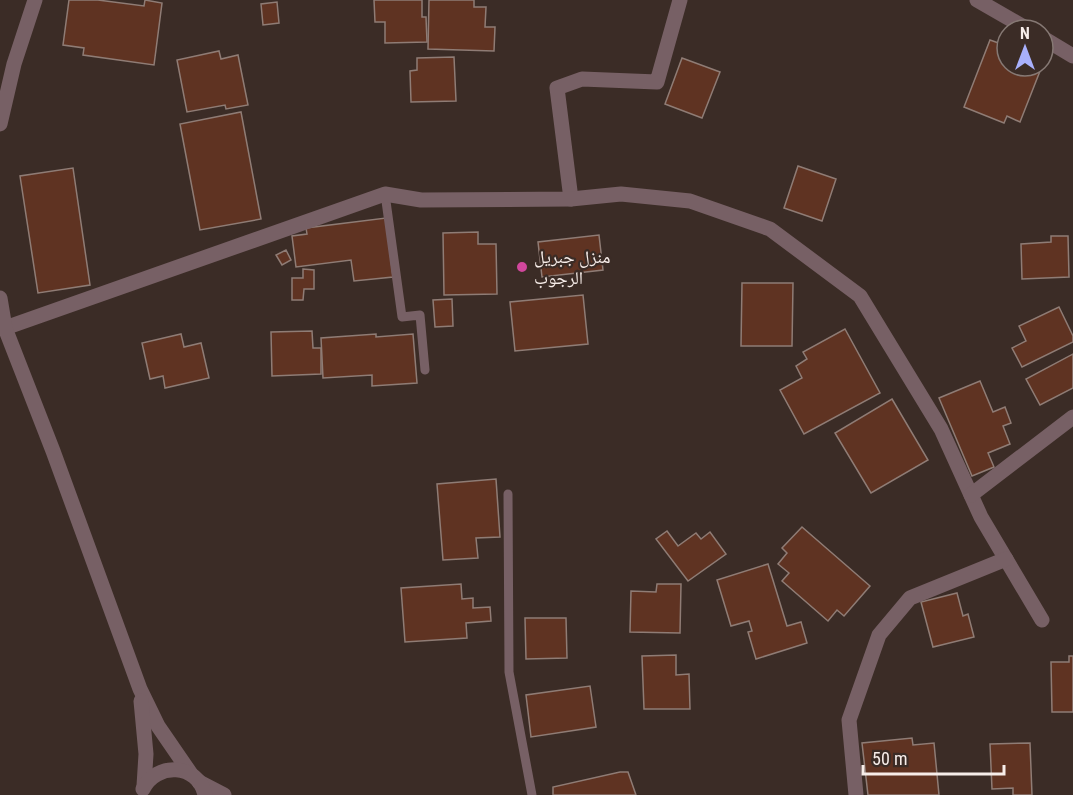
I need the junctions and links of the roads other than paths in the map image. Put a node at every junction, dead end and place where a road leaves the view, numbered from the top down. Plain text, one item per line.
1 (34, 0) edge
2 (680, 0) edge
3 (977, 0) edge
4 (1008, 18) edge
5 (1055, 46) edge
6 (1073, 56) edge
7 (0, 124) edge
8 (385, 194) junction
9 (571, 199) junction
10 (0, 298) edge
11 (5, 328) junction
12 (425, 370) dead end
13 (1073, 417) edge
14 (508, 494) dead end
15 (971, 495) junction
16 (1006, 559) junction
17 (1042, 620) dead end
18 (140, 689) junction
19 (198, 784) edge
20 (142, 791) edge
21 (224, 795) edge
22 (532, 795) edge
23 (856, 795) edge

1 - 7 street
2 - 9 street
3 - 4 street
5 - 6 street
8 - 9 street
8 - 11 street
8 - 12 lane
9 - 15 street
10 - 11 street
11 - 18 street
13 - 15 street
14 - 22 lane
15 - 16 street
16 - 17 street
16 - 23 street
18 - 19 street
18 - 20 street
19 - 20 street
19 - 21 street

